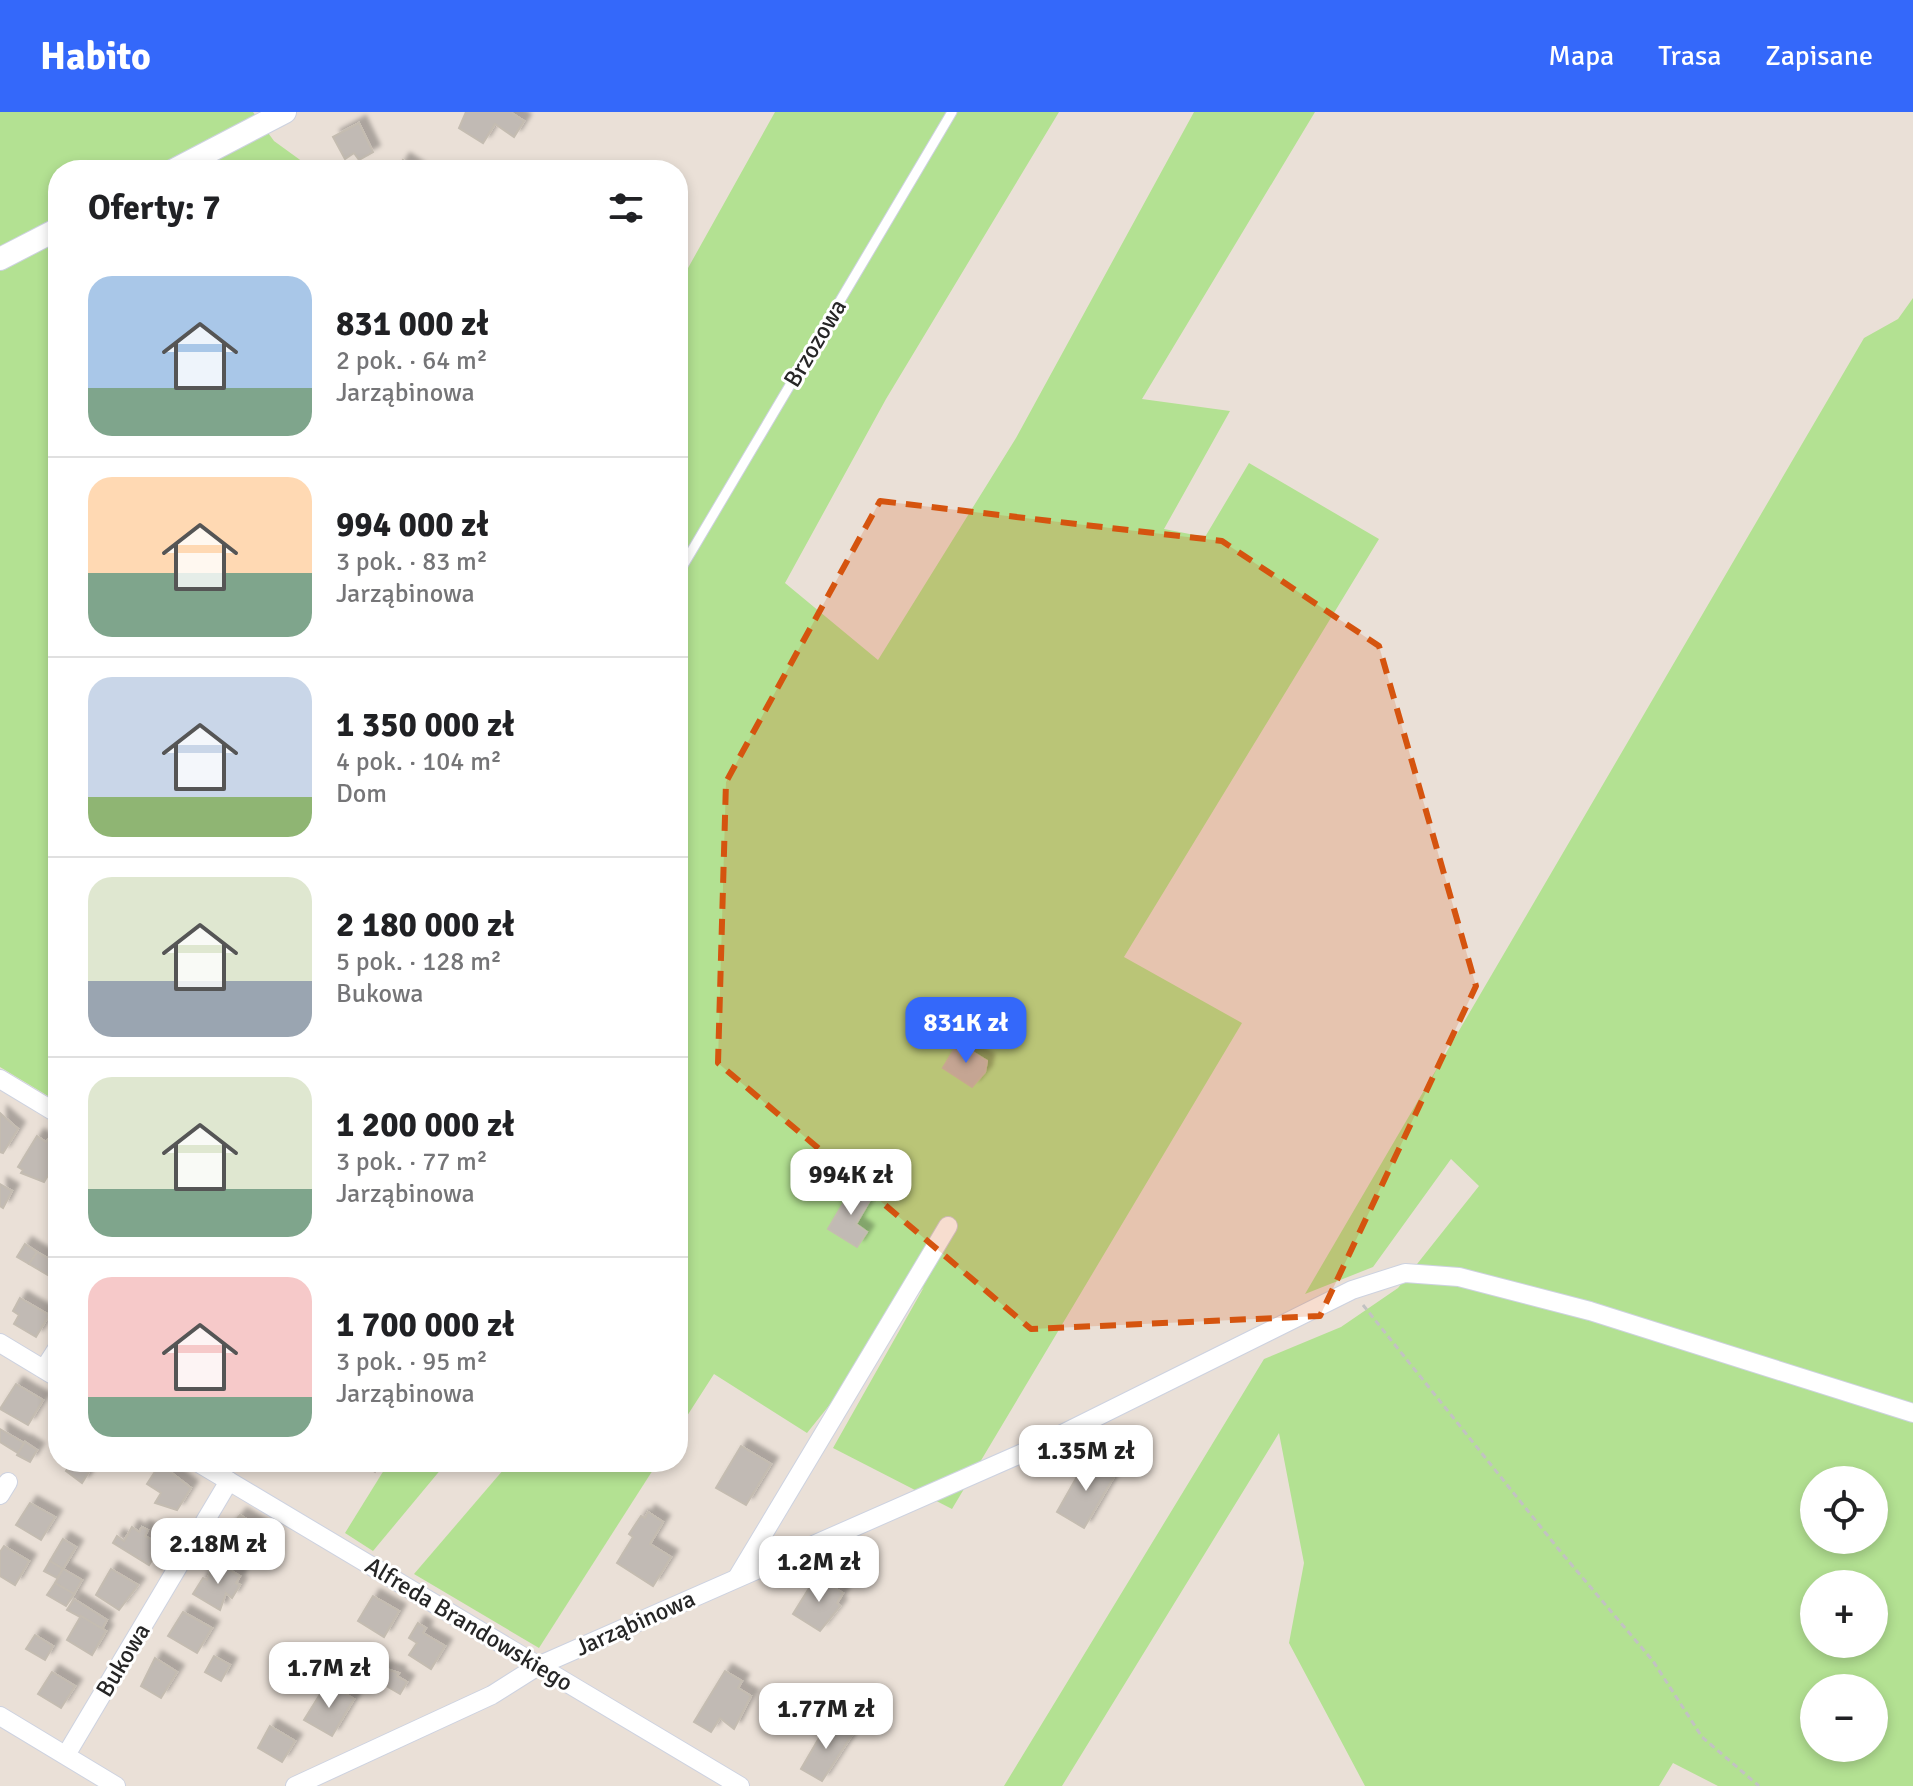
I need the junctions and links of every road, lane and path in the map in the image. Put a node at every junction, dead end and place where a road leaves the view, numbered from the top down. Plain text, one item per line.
1 (285, 112) edge
2 (952, 112) edge
3 (193, 160) edge
4 (48, 234) edge
5 (0, 259) edge
6 (688, 557) edge
7 (0, 1079) edge
8 (48, 1108) edge
9 (948, 1226) dead end
10 (1371, 1296) dead end
11 (0, 1343) edge
12 (48, 1372) edge
13 (1913, 1413) edge
14 (214, 1472) edge
15 (229, 1481) junction
16 (737, 1578) junction
17 (538, 1666) junction
18 (0, 1716) edge
19 (66, 1755) junction
20 (116, 1786) edge
21 (295, 1786) edge
22 (740, 1786) edge
23 (1759, 1786) edge

1 - 3 street
2 - 6 lane, Brzozowa
4 - 5 street
7 - 8 street
9 - 16 street
10 - 23 path
11 - 12 street
13 - 16 street, Jarząbinowa
14 - 15 street, Alfreda Brandowskiego
15 - 17 street, Alfreda Brandowskiego
15 - 19 street, Bukowa
16 - 17 street, Jarząbinowa
17 - 21 street, Jarząbinowa
17 - 22 street, Alfreda Brandowskiego
18 - 19 street
19 - 20 street

